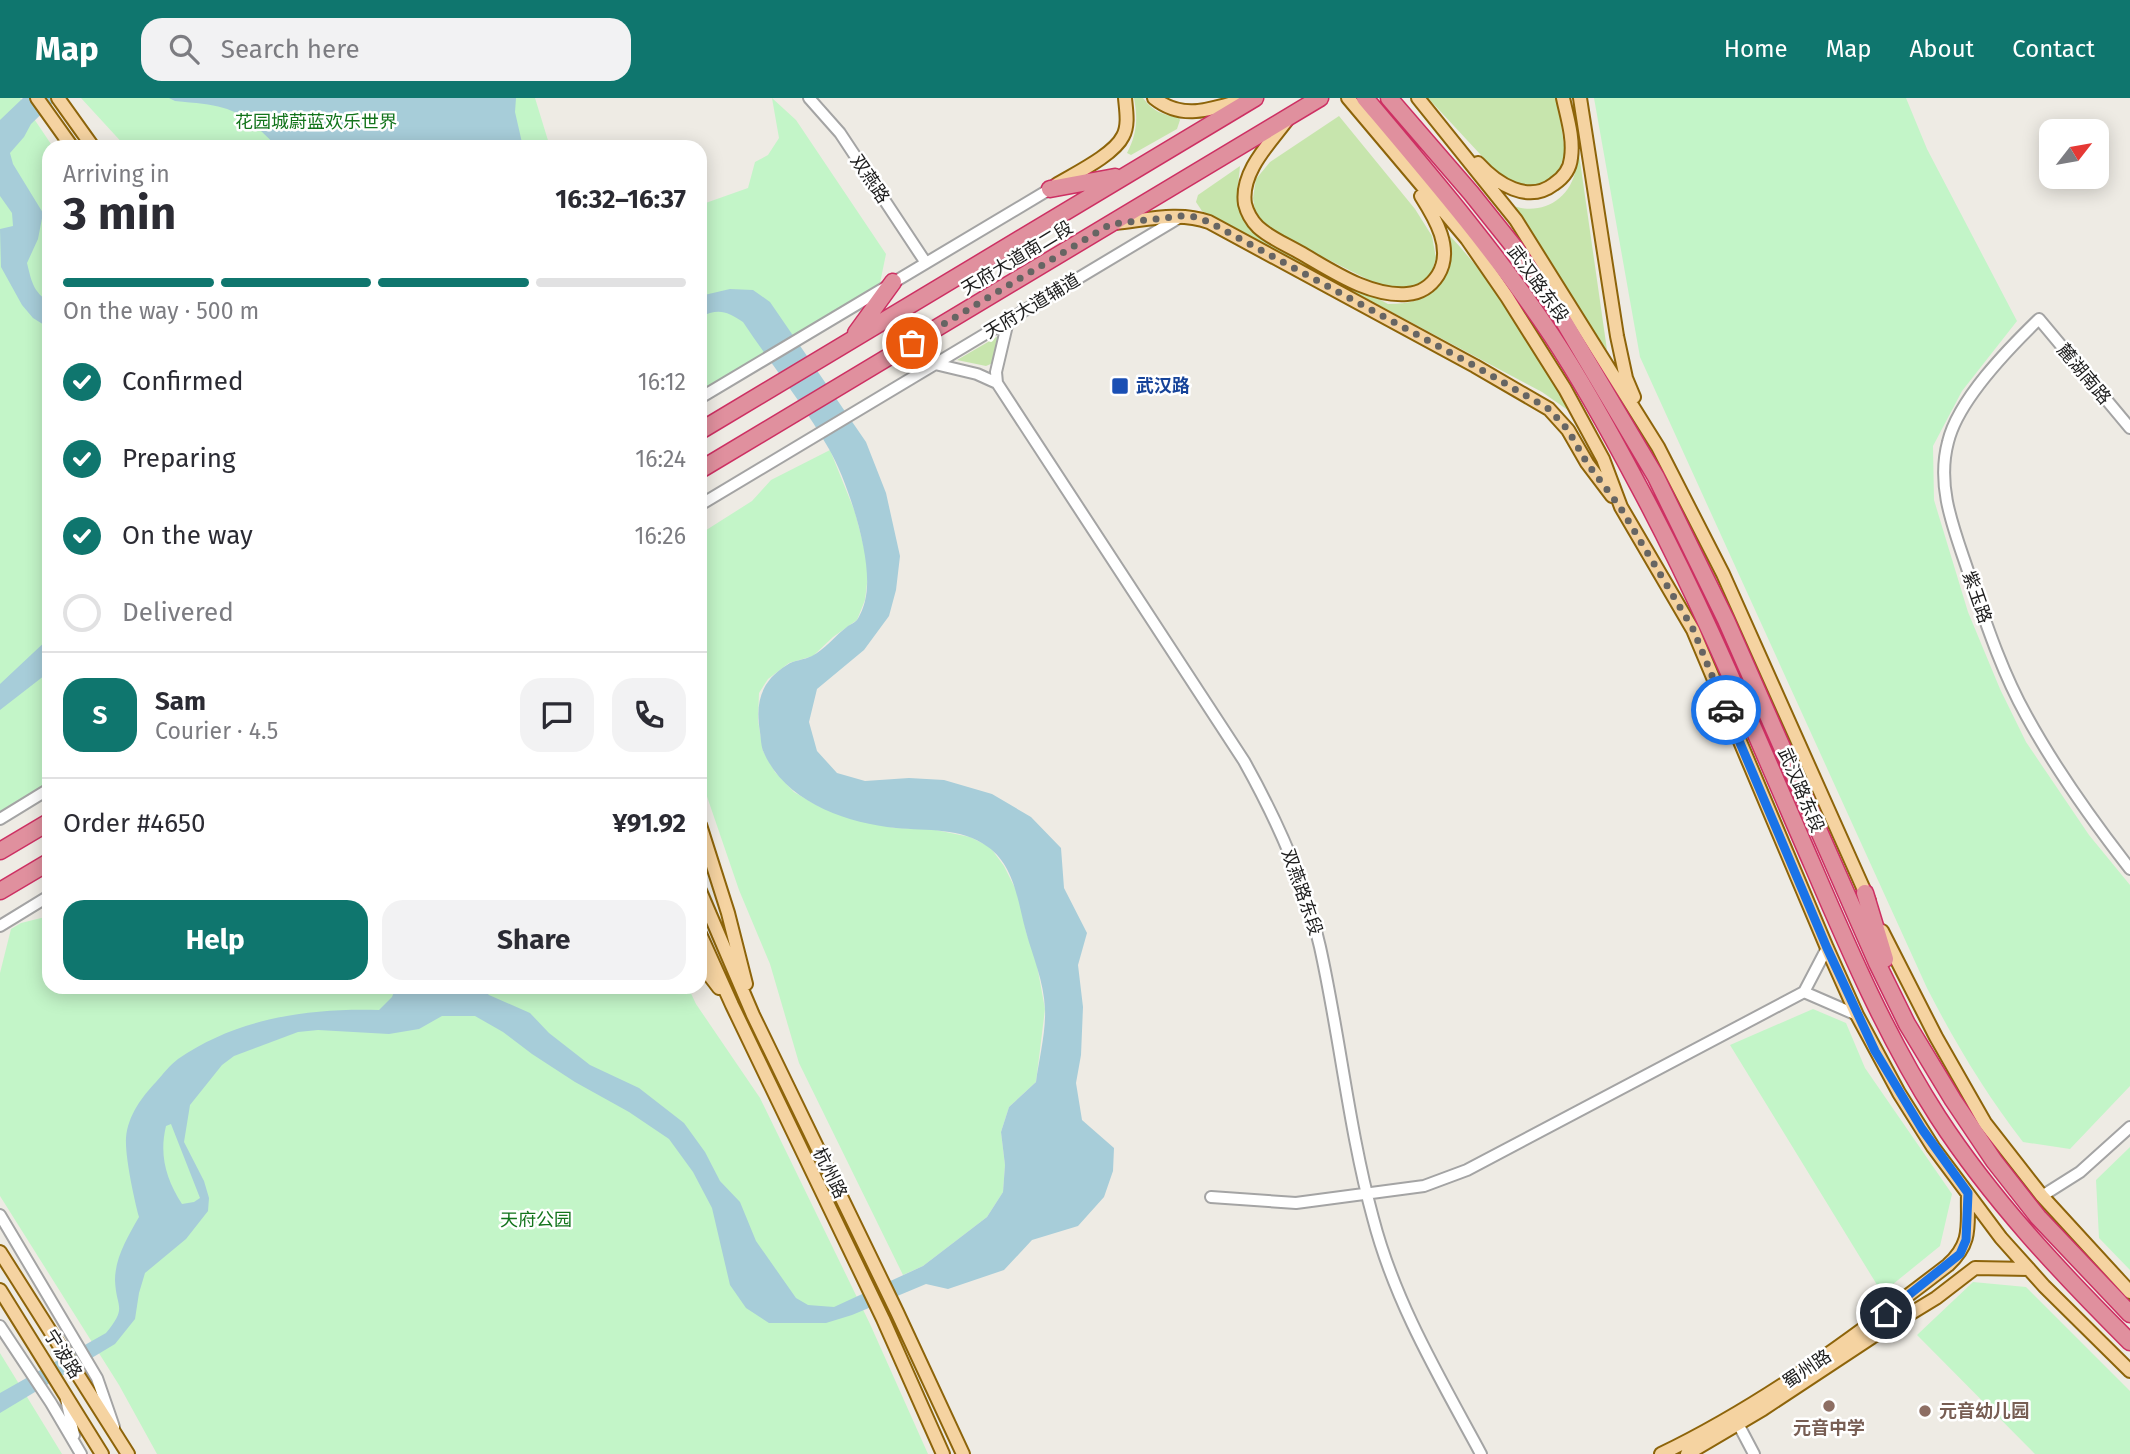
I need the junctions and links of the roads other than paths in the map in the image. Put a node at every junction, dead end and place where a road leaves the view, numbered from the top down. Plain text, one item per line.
1 (37, 98) edge
2 (58, 98) edge
3 (809, 98) edge
4 (1125, 98) edge
5 (1154, 98) edge
6 (1253, 98) edge
7 (1348, 98) edge
8 (1365, 98) edge
9 (1389, 98) edge
10 (1418, 98) edge
11 (1563, 98) edge
12 (1580, 98) edge
13 (1319, 99) edge
14 (1433, 115) junction
15 (1291, 116) junction
16 (67, 140) edge
17 (90, 140) edge
18 (1397, 157) junction
19 (1128, 174) junction
20 (1050, 189) junction
21 (1182, 216) junction
22 (1111, 224) junction
23 (926, 263) junction
24 (893, 282) junction
25 (2039, 319) joint
26 (1008, 320) junction
27 (850, 341) junction
28 (935, 364) junction
29 (997, 383) junction
30 (707, 394) edge
31 (707, 427) edge
32 (2130, 428) edge
33 (1647, 430) junction
34 (707, 467) edge
35 (707, 501) edge
36 (1620, 507) junction
37 (42, 793) edge
38 (0, 818) edge
39 (42, 826) edge
40 (707, 847) edge
41 (0, 851) edge
42 (42, 866) edge
43 (2130, 869) edge
44 (0, 891) edge
45 (1865, 893) junction
46 (42, 900) edge
47 (707, 907) edge
48 (0, 926) edge
49 (1827, 948) junction
50 (707, 950) edge
51 (707, 972) edge
52 (1804, 992) junction
53 (732, 1005) junction
54 (753, 1015) junction
55 (1857, 1015) junction
56 (1907, 1024) junction
57 (2130, 1127) edge
58 (1968, 1193) junction
59 (1367, 1195) junction
60 (2042, 1196) junction
61 (1211, 1197) dead end
62 (0, 1214) edge
63 (0, 1252) edge
64 (2029, 1269) junction
65 (0, 1290) edge
66 (2130, 1292) edge
67 (2130, 1314) edge
68 (0, 1326) edge
69 (2130, 1342) edge
70 (2130, 1371) edge
71 (65, 1393) junction
72 (1736, 1420) junction
73 (117, 1433) junction
74 (78, 1450) edge
75 (102, 1454) edge
76 (128, 1454) edge
77 (943, 1454) edge
78 (963, 1454) edge
79 (1481, 1454) edge
80 (1661, 1454) edge
81 (1687, 1454) edge
82 (1754, 1454) edge

1 - 16 main road
2 - 17 main road
3 - 23 street, 双燕路
4 - 20 main road
5 - 6 main road
6 - 19 highway, 天府大道南二段
7 - 18 main road
8 - 69 highway, 武汉路东段
9 - 56 highway, 武汉路东段
10 - 14 main road
11 - 14 main road
12 - 33 main road
13 - 15 highway, 天府大道南二段
14 - 33 main road
15 - 18 main road
15 - 22 highway, 天府大道南二段
18 - 36 main road
19 - 20 highway
19 - 27 highway, 天府大道南二段
20 - 23 street
21 - 22 main road
21 - 26 street, 天府大道辅道
21 - 36 main road
22 - 34 highway, 天府大道南二段
23 - 24 street
24 - 27 highway
24 - 30 street
25 - 32 street, 麓湖南路
25 - 43 street, 紫玉路
26 - 28 street, 天府大道辅道
26 - 29 street
27 - 31 highway, 天府大道南二段
28 - 29 street
28 - 35 street, 天府大道辅道
29 - 59 street, 双燕路东段
33 - 45 main road
36 - 49 main road
37 - 38 street
39 - 41 highway
40 - 54 main road
42 - 44 highway
45 - 56 highway
45 - 60 main road
46 - 48 street
47 - 54 main road, 杭州路
49 - 52 street
49 - 55 main road
50 - 53 main road, 杭州路
51 - 53 main road
52 - 55 street
52 - 59 street
53 - 77 main road, 杭州路
54 - 78 main road, 杭州路
55 - 58 main road
56 - 67 highway, 武汉路东段
57 - 60 street
58 - 64 main road
58 - 72 main road, 蜀州路
59 - 61 street
59 - 79 street, 双燕路东段
60 - 66 main road
62 - 73 street, 宁波路
63 - 73 main road, 宁波路
64 - 70 main road
64 - 72 main road, 蜀州路
65 - 71 main road, 宁波路
68 - 74 street, 宁波路
71 - 74 street
71 - 75 main road, 宁波路
72 - 80 main road, 蜀州路
72 - 81 main road, 蜀州路
72 - 82 street
73 - 76 main road, 宁波路

